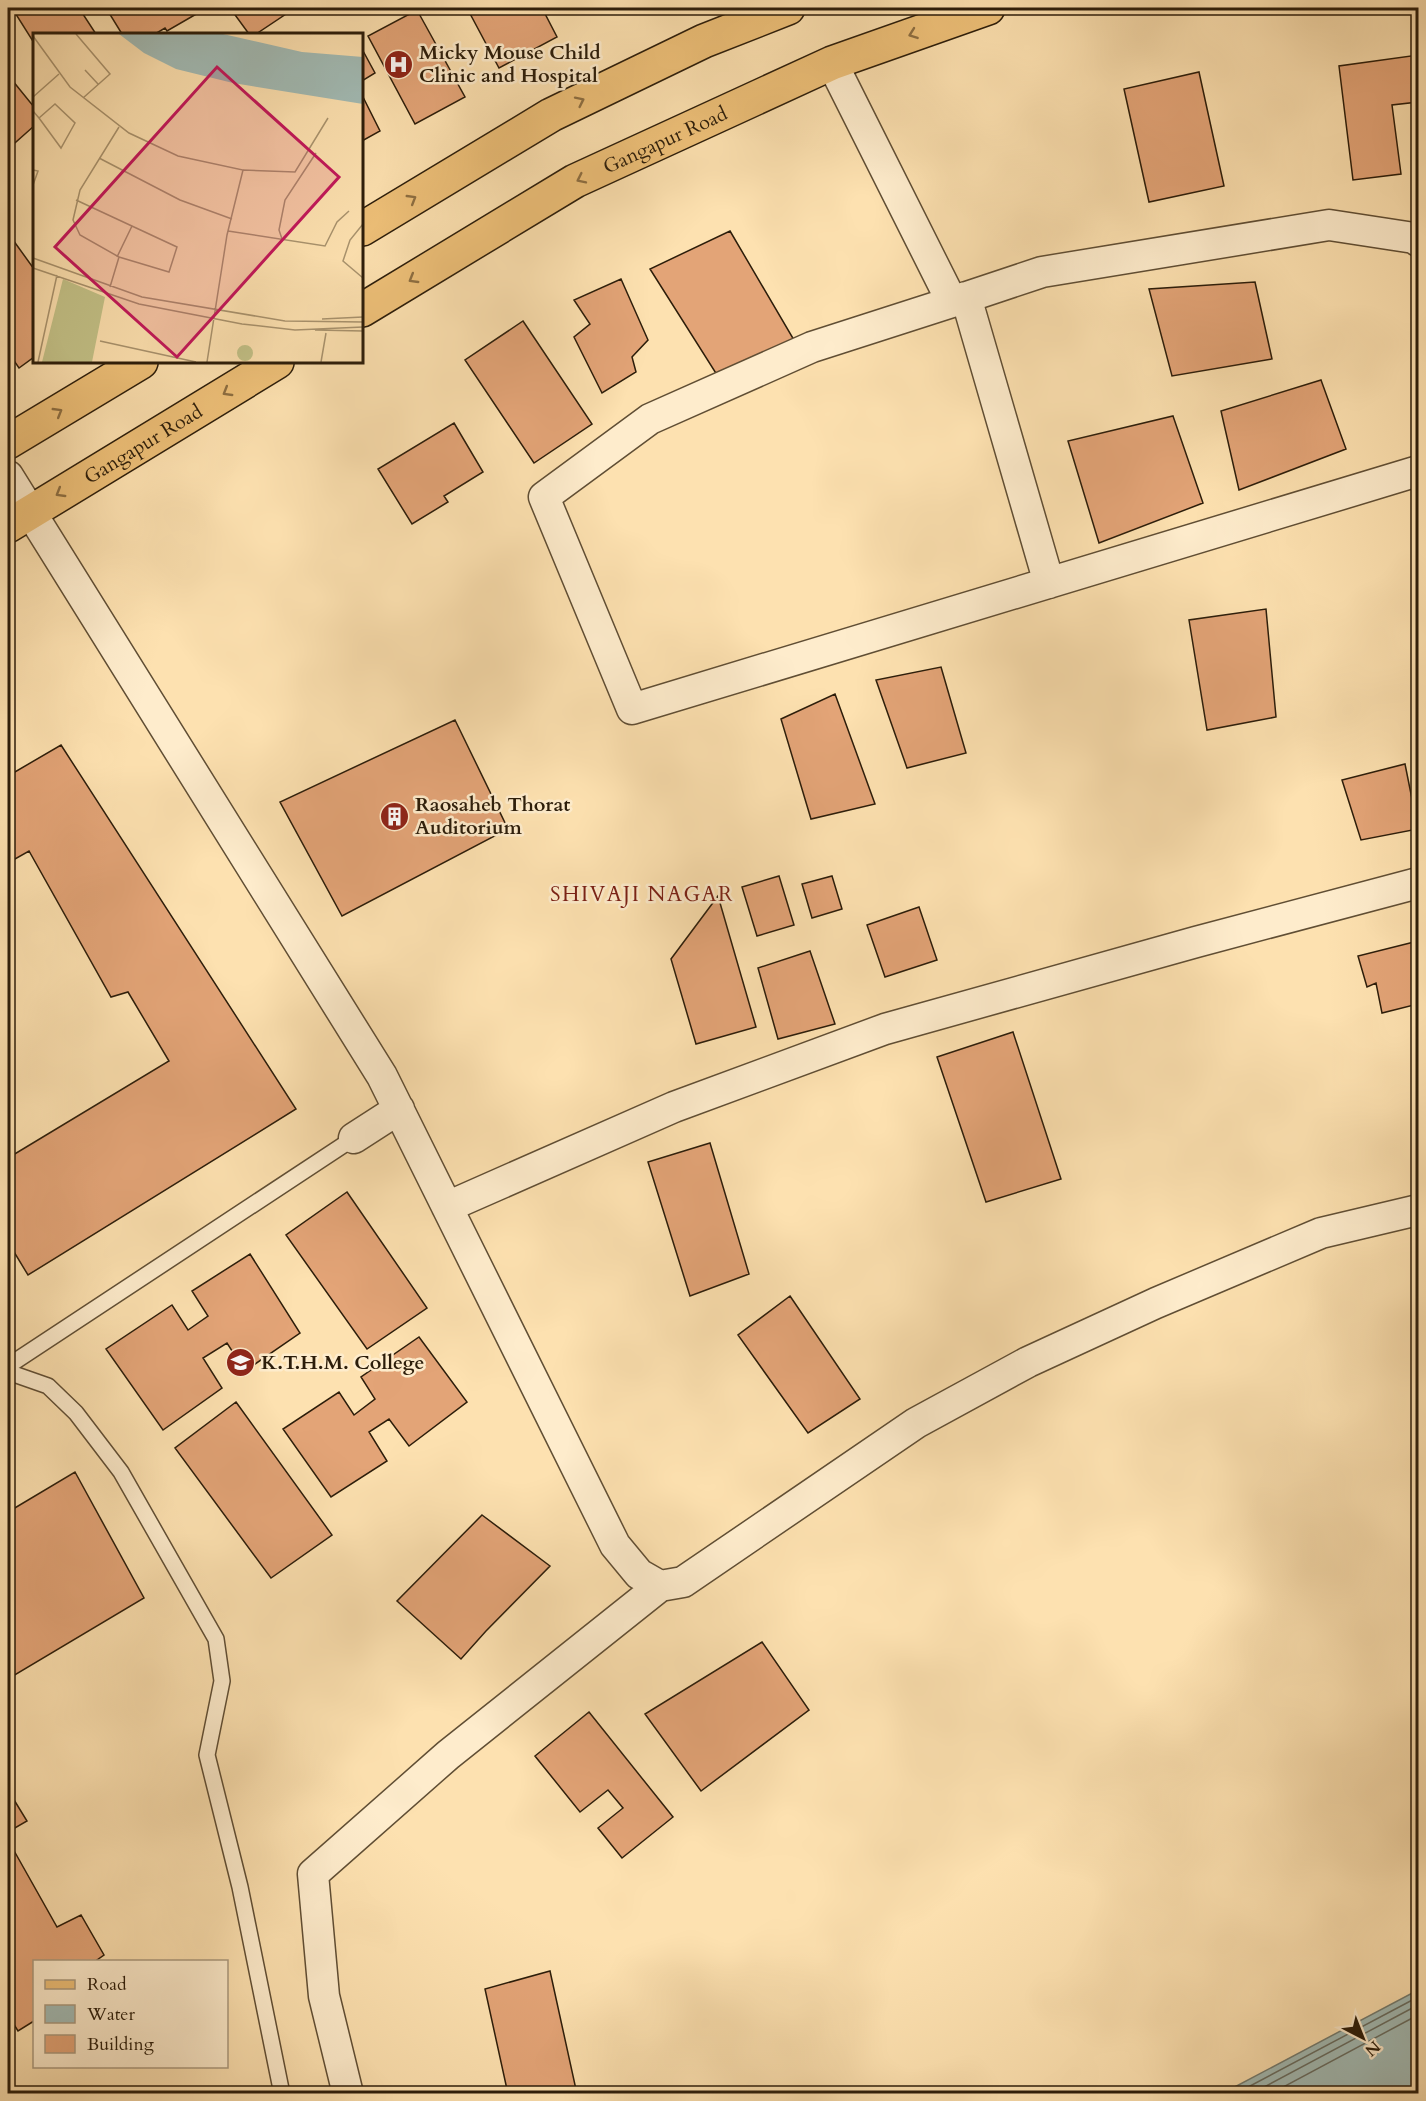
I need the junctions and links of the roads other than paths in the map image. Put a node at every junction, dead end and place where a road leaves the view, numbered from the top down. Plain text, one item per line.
1 (788, 8) edge
2 (988, 8) edge
3 (832, 63) junction
4 (363, 228) edge
5 (1419, 241) edge
6 (959, 299) junction
7 (363, 309) edge
8 (139, 363) edge
9 (275, 363) edge
10 (8, 442) edge
11 (1419, 471) edge
12 (8, 476) edge
13 (18, 519) edge
14 (1049, 583) junction
15 (1419, 883) edge
16 (399, 1109) junction
17 (354, 1138) joint
18 (447, 1206) junction
19 (1419, 1210) edge
20 (8, 1366) edge
21 (8, 1372) edge
22 (660, 1586) junction
23 (282, 2094) edge
24 (348, 2094) edge

4 -> 1 main road
2 -> 3 main road, Gangapur Road
3 - 6 street
3 -> 7 main road, Gangapur Road
5 - 6 street
6 - 14 street
6 - 14 street
10 -> 8 main road
9 -> 13 main road, Gangapur Road
11 - 14 street
12 - 13 street
13 - 16 street
15 - 18 street
16 - 17 street
16 - 18 street
17 - 20 lane
18 - 22 street
19 - 22 street
21 - 23 lane
22 - 24 street

